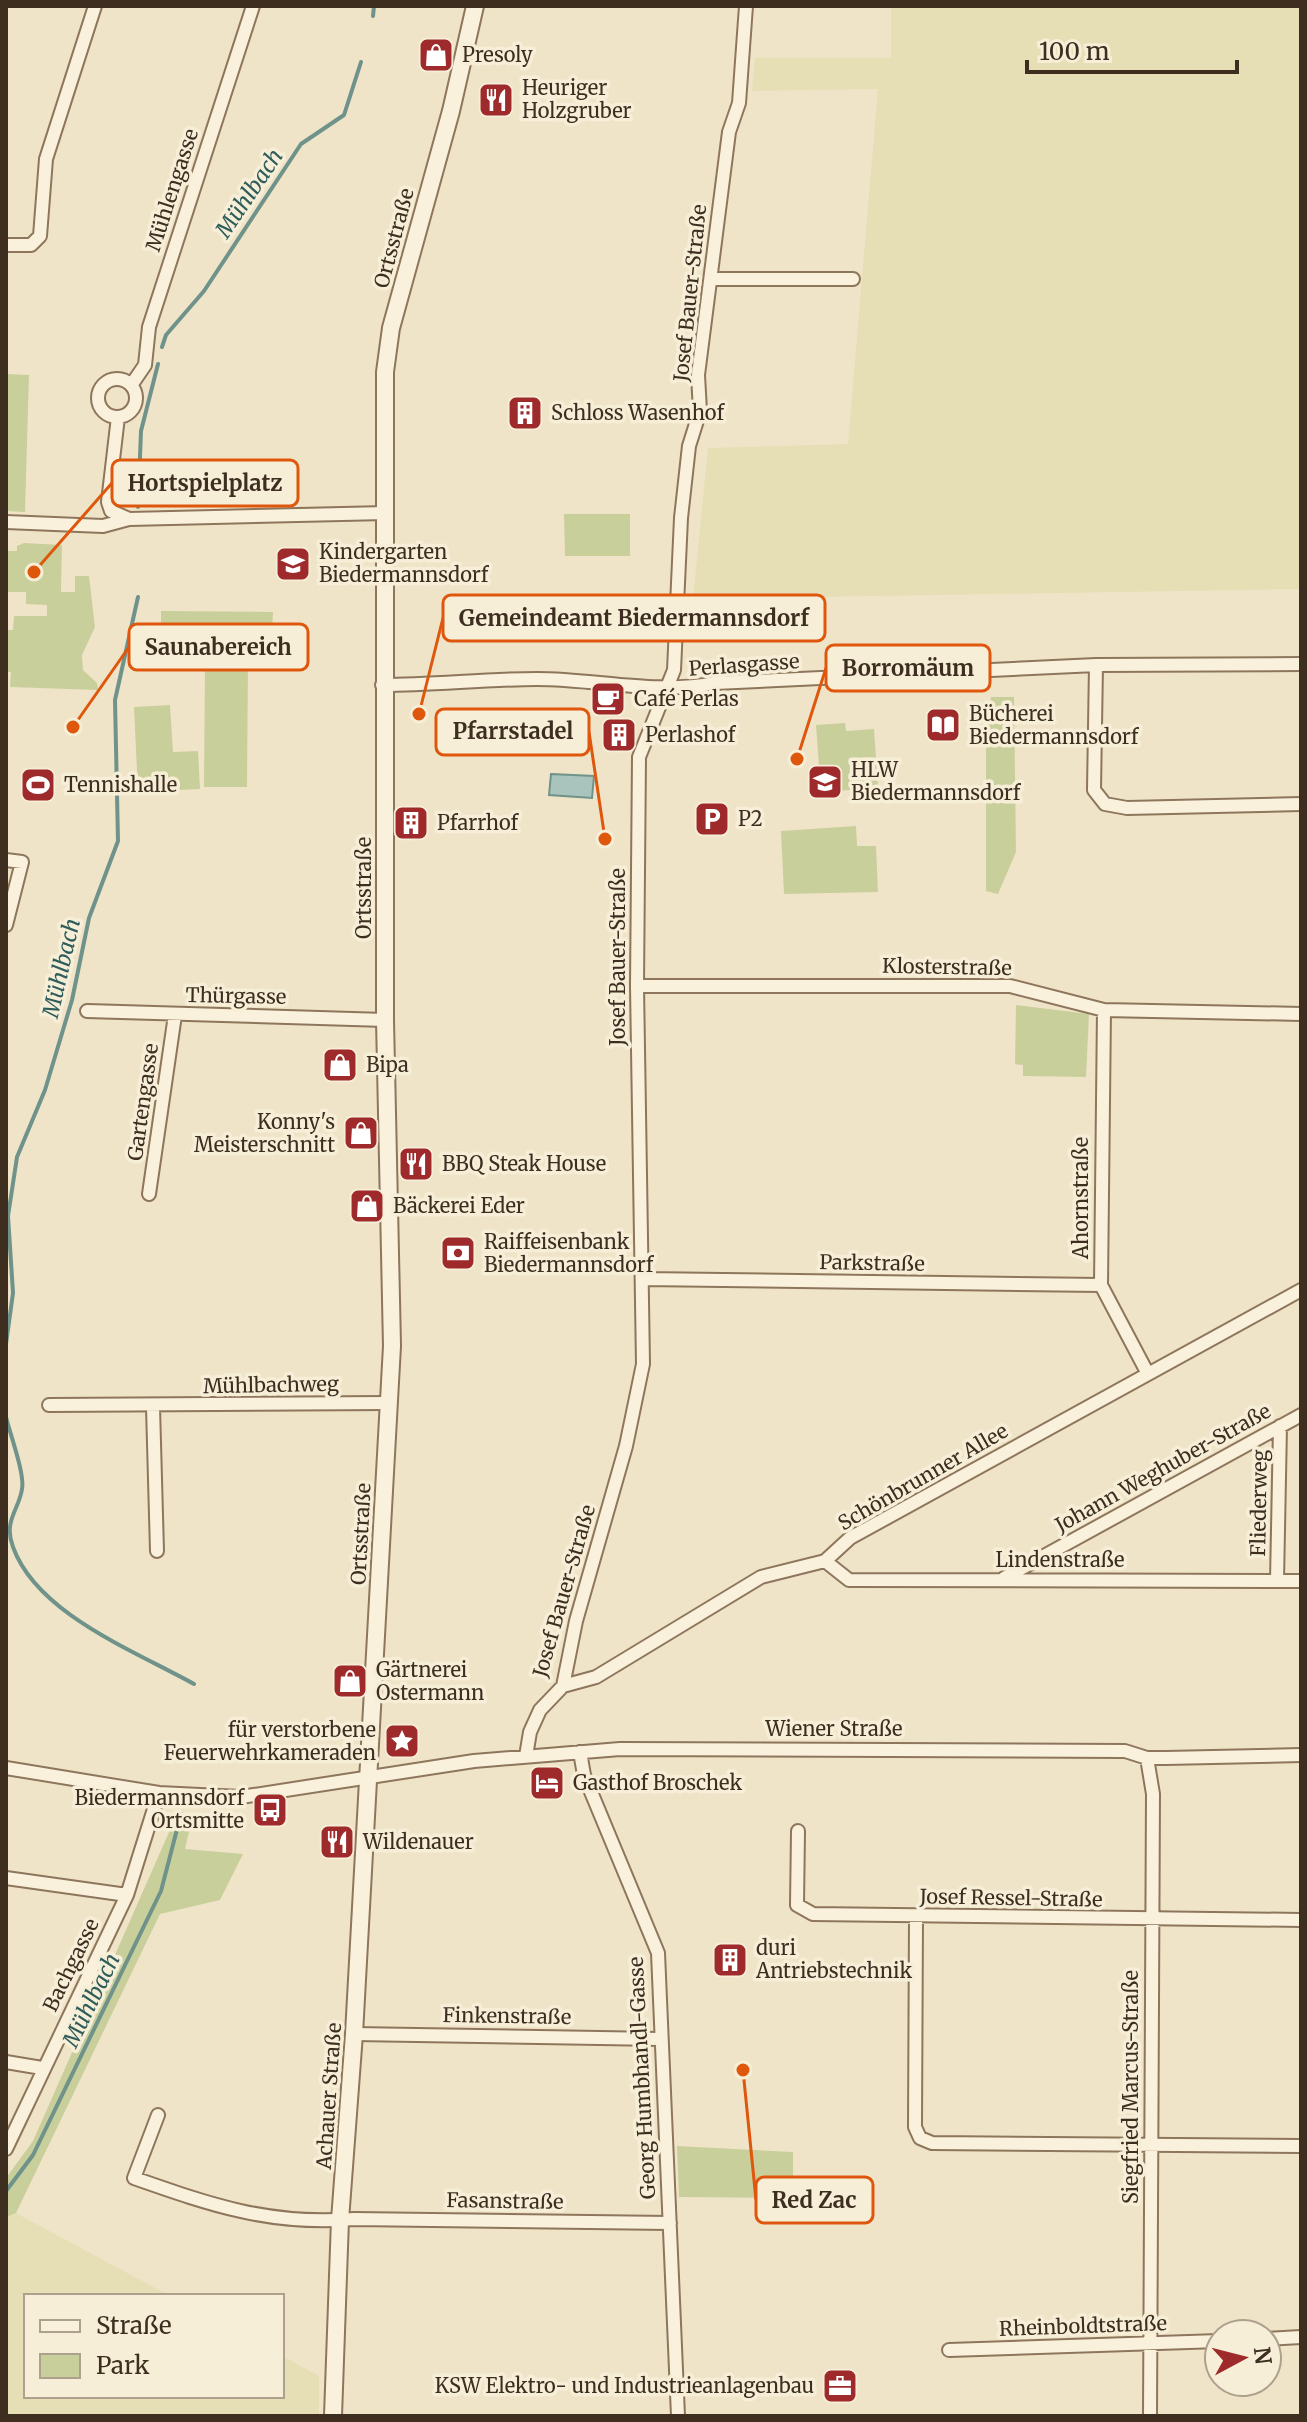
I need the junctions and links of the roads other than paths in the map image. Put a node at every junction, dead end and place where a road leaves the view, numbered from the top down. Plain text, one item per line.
1 (95, 6) edge
2 (253, 6) edge
3 (475, 6) edge
4 (746, 6) edge
5 (6, 245) edge
6 (711, 279) junction
7 (853, 279) dead end
8 (132, 384) junction
9 (118, 417) junction
10 (386, 513) junction
11 (135, 519) junction
12 (6, 522) edge
13 (1301, 664) edge
14 (1096, 665) junction
15 (382, 685) junction
16 (668, 689) junction
17 (1301, 804) edge
18 (6, 860) edge
19 (6, 925) edge
20 (637, 986) junction
21 (1104, 1010) junction
22 (87, 1011) dead end
23 (1301, 1014) edge
24 (175, 1015) junction
25 (385, 1020) junction
26 (149, 1194) dead end
27 (643, 1279) junction
28 (1101, 1285) junction
29 (1301, 1290) edge
30 (1148, 1374) junction
31 (389, 1403) junction
32 (49, 1405) dead end
33 (153, 1407) junction
34 (1301, 1415) edge
35 (1280, 1426) junction
36 (157, 1551) dead end
37 (825, 1561) junction
38 (1001, 1579) junction
39 (1277, 1581) junction
40 (1301, 1581) edge
41 (563, 1686) junction
42 (580, 1752) junction
43 (1301, 1755) edge
44 (526, 1756) junction
45 (1147, 1758) junction
46 (6, 1768) edge
47 (368, 1779) junction
48 (159, 1793) junction
49 (798, 1831) dead end
50 (6, 1878) edge
51 (127, 1895) junction
52 (916, 1918) junction
53 (1151, 1920) junction
54 (1301, 1920) edge
55 (354, 2034) junction
56 (660, 2039) junction
57 (6, 2062) edge
58 (42, 2068) junction
59 (158, 2115) dead end
60 (1151, 2146) junction
61 (1301, 2146) edge
62 (6, 2149) edge
63 (340, 2220) junction
64 (670, 2223) junction
65 (1203, 2342) edge
66 (1151, 2344) junction
67 (949, 2350) dead end
68 (333, 2416) edge
69 (678, 2416) edge
70 (1150, 2416) edge

1 - 5 street
2 - 8 street, Mühlengasse
3 - 10 street, Ortsstraße
4 - 6 street, Josef Bauer-Straße
6 - 7 street
6 - 16 street, Josef Bauer-Straße
8 - 9 street, Mühlengasse
8 - 9 street
9 - 11 street, Mühlengasse
10 - 11 street
10 - 15 street, Ortsstraße
11 - 12 street
13 - 14 street, Perlasgasse
14 - 16 street, Perlasgasse
14 - 17 street
15 - 16 street, Perlasgasse
15 - 25 street, Ortsstraße
16 - 20 street, Josef Bauer-Straße
18 - 19 street
20 - 21 street, Klosterstraße
20 - 27 street, Josef Bauer-Straße
21 - 23 street, Klosterstraße
21 - 28 street, Ahornstraße
22 - 24 street, Thürgasse
24 - 25 street, Thürgasse
24 - 26 street, Gartengasse
25 - 31 street, Ortsstraße
27 - 28 street, Parkstraße
27 - 41 street, Josef Bauer-Straße
28 - 30 street, Ahornstraße
29 - 30 street, Schönbrunner Allee
30 - 37 street, Schönbrunner Allee
31 - 33 street, Mühlbachweg
31 - 47 street, Ortsstraße
32 - 33 street, Mühlbachweg
33 - 36 street
34 - 35 street, Johann Weghuber-Straße
35 - 38 street, Johann Weghuber-Straße
35 - 39 street, Fliederweg
37 - 38 street, Lindenstraße
37 - 41 street, Schönbrunner Allee
38 - 39 street, Lindenstraße
39 - 40 street, Lindenstraße
41 - 44 street, Josef Bauer-Straße
42 - 44 street, Wiener Straße
42 - 45 street, Wiener Straße
42 - 56 street, Georg Humbhandl-Gasse
43 - 45 street, Wiener Straße
44 - 47 street, Wiener Straße
45 - 53 street, Siegfried Marcus-Straße
46 - 48 street, Wiener Straße
47 - 48 street, Wiener Straße
47 - 55 street, Achauer Straße
48 - 51 street, Bachgasse
49 - 52 street, Josef Ressel-Straße
50 - 51 street
51 - 58 street, Bachgasse
52 - 53 street, Josef Ressel-Straße
52 - 60 street
53 - 54 street, Josef Ressel-Straße
53 - 60 street, Siegfried Marcus-Straße
55 - 56 street, Finkenstraße
55 - 63 street, Achauer Straße
56 - 64 street, Georg Humbhandl-Gasse
57 - 58 street
58 - 62 street, Bachgasse
59 - 63 street, Fasanstraße
60 - 61 street
60 - 66 street, Siegfried Marcus-Straße
63 - 64 street, Fasanstraße
63 - 68 street, Achauer Straße
64 - 69 street, Georg Humbhandl-Gasse
65 - 66 street, Rheinboldtstraße
66 - 67 street, Rheinboldtstraße
66 - 70 street, Siegfried Marcus-Straße

